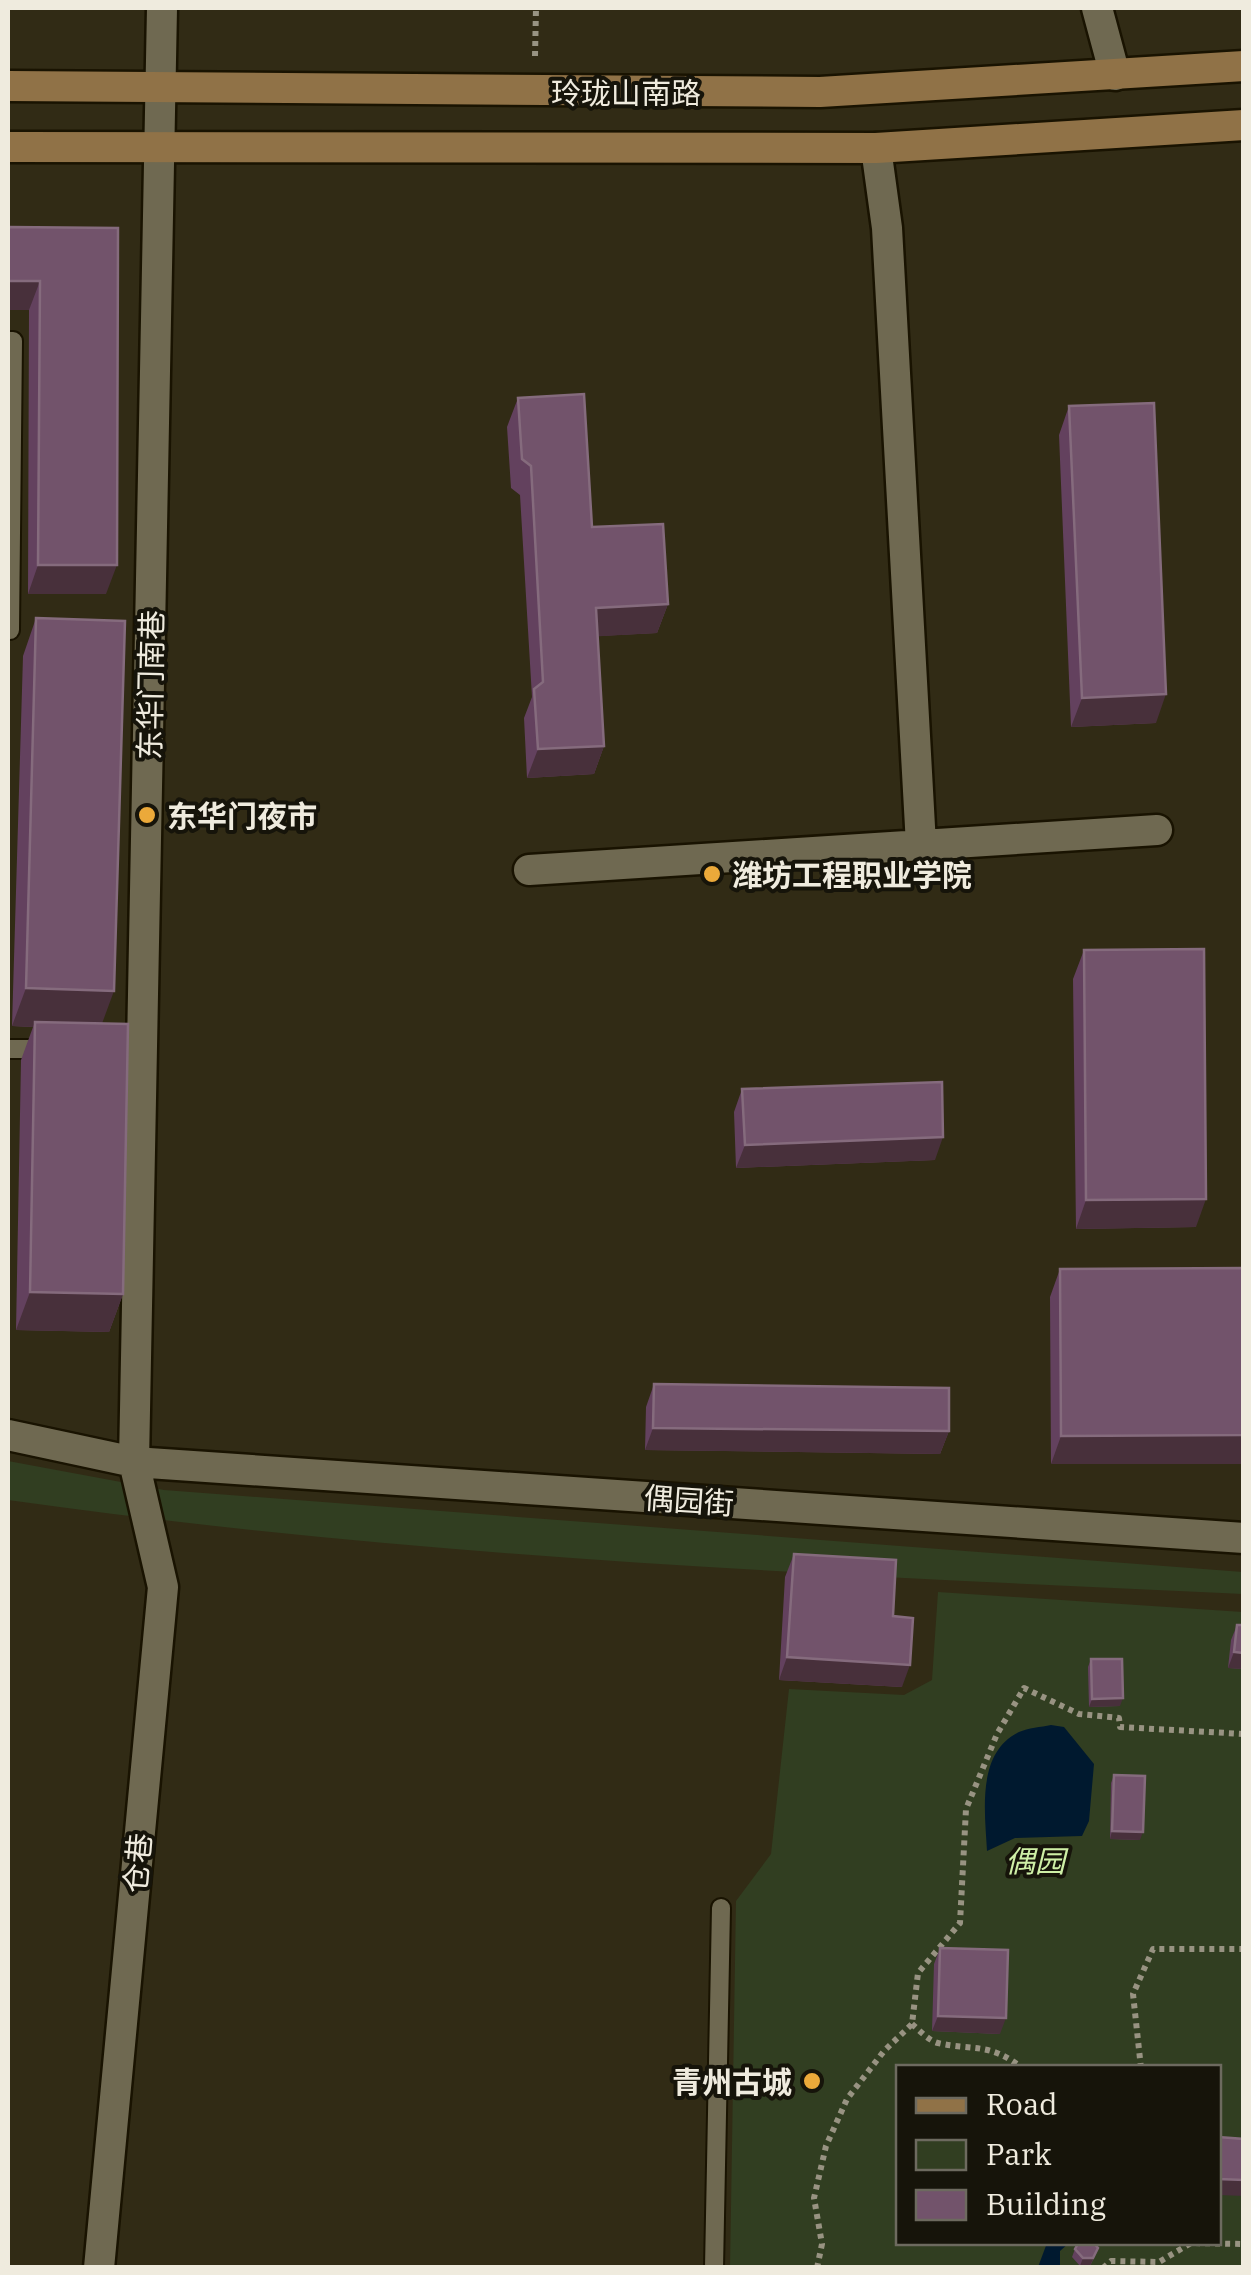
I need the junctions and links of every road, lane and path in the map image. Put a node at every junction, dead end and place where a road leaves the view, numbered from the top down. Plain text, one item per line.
1 (162, 8) edge
2 (536, 8) edge
3 (1097, 8) edge
4 (1244, 66) edge
5 (1115, 75) junction
6 (8, 86) edge
7 (161, 88) junction
8 (534, 92) junction
9 (1244, 125) edge
10 (8, 147) edge
11 (160, 148) junction
12 (876, 148) junction
13 (8, 341) edge
14 (15, 630) edge
15 (1157, 830) dead end
16 (921, 845) junction
17 (528, 870) dead end
18 (8, 1049) edge
19 (63, 1050) edge
20 (8, 1435) edge
21 (134, 1462) junction
22 (1244, 1538) edge
23 (1244, 1734) edge
24 (721, 1908) dead end
25 (1244, 1949) edge
26 (912, 2024) junction
27 (1018, 2065) edge
28 (1141, 2065) edge
29 (1188, 2245) edge
30 (99, 2268) edge
31 (714, 2268) edge
32 (817, 2268) edge
33 (1103, 2268) edge

1 - 7 street, 东华门南巷
2 - 8 path
3 - 5 street
4 - 5 main road, 玲珑山南路
5 - 8 main road, 玲珑山南路
6 - 7 main road, 玲珑山南路
7 - 8 main road, 玲珑山南路
7 - 11 street, 东华门南巷
9 - 12 main road, 玲珑山南路
10 - 11 main road, 玲珑山南路
11 - 12 main road, 玲珑山南路
11 - 21 street, 东华门南巷
12 - 16 street
13 - 14 lane
15 - 16 street
16 - 17 street
18 - 19 lane
20 - 21 street, 偶园街
21 - 22 street, 偶园街
21 - 30 street, 仓巷
23 - 26 path
24 - 31 lane
25 - 28 path
26 - 27 path
26 - 32 path
29 - 33 path

